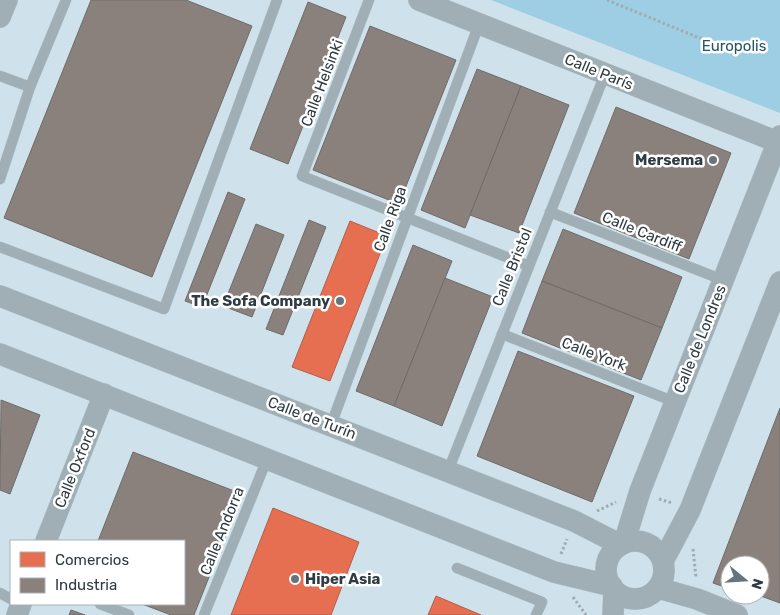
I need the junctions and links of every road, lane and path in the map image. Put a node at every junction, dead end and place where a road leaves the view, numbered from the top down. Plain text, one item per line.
1 (7, 0) edge
2 (66, 0) edge
3 (276, 0) edge
4 (370, 0) edge
5 (419, 0) edge
6 (607, 0) edge
7 (0, 17) edge
8 (479, 24) junction
9 (736, 54) dead end
10 (605, 74) junction
11 (0, 76) edge
12 (30, 87) junction
13 (779, 141) edge
14 (0, 179) edge
15 (550, 212) junction
16 (407, 218) junction
17 (0, 247) edge
18 (529, 266) junction
19 (723, 280) junction
20 (780, 282) edge
21 (0, 296) edge
22 (502, 334) junction
23 (0, 354) edge
24 (104, 394) junction
25 (675, 402) junction
26 (331, 425) junction
27 (267, 458) junction
28 (448, 471) junction
29 (46, 540) edge
30 (622, 544) junction
31 (457, 568) dead end
32 (652, 586) edge
33 (613, 588) junction
34 (103, 605) edge
35 (129, 615) edge
36 (204, 615) edge
37 (536, 615) edge
38 (613, 615) edge
39 (737, 615) edge

1 - 7 street
2 - 12 lane
3 - 17 lane
4 - 16 lane, Calle Helsinki
5 - 8 street, Calle París
6 - 9 path
8 - 10 street, Calle París
8 - 16 lane, Calle Riga
10 - 13 street, Calle París
10 - 15 lane, Calle Bristol
11 - 12 lane
12 - 14 lane
13 - 19 street, Calle de Londres
15 - 18 lane, Calle Bristol
15 - 19 lane, Calle Cardiff
16 - 18 lane
16 - 26 lane, Calle Riga
18 - 22 lane, Calle Bristol
19 - 25 street, Calle de Londres
20 - 32 street
21 - 26 street, Calle de Turín
22 - 25 lane, Calle York
22 - 28 lane, Calle Bristol
23 - 24 street
24 - 27 street
24 - 29 street, Calle Oxford
25 - 30 street, Calle de Londres
26 - 28 street, Calle de Turín
27 - 33 street
27 - 36 lane, Calle Andorra
28 - 30 street, Calle de Turín
30 - 32 street
30 - 33 street
31 - 37 lane
32 - 33 street
32 - 39 street
33 - 38 street
34 - 35 lane

